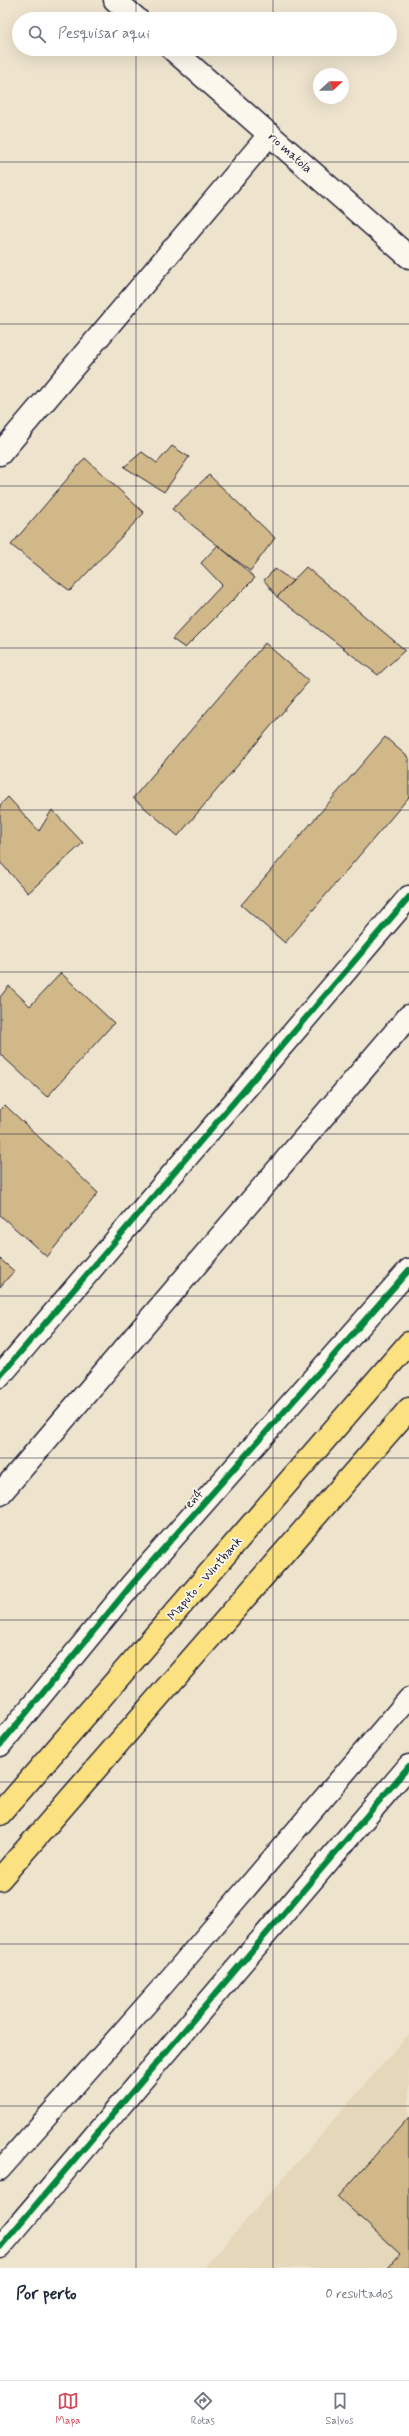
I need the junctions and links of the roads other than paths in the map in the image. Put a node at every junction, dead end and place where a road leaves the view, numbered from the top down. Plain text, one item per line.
1 (115, 0) edge
2 (129, 12) edge
3 (180, 56) edge
4 (270, 134) junction
5 (409, 257) edge
6 (0, 454) edge
7 (409, 898) edge
8 (409, 1016) edge
9 (409, 1270) edge
10 (409, 1343) edge
11 (0, 1376) edge
12 (409, 1409) edge
13 (0, 1494) edge
14 (409, 1698) edge
15 (0, 1745) edge
16 (409, 1766) edge
17 (0, 1814) edge
18 (0, 1879) edge
19 (0, 2170) edge
20 (0, 2247) edge

1 - 2 street
3 - 4 street, rio matola
4 - 5 street, rio matola
4 - 6 street
7 - 11 street
8 - 13 street
9 - 15 street, en4
10 - 17 highway, Maputo - Wintbank
12 - 18 highway
14 - 19 lane
16 - 20 street

